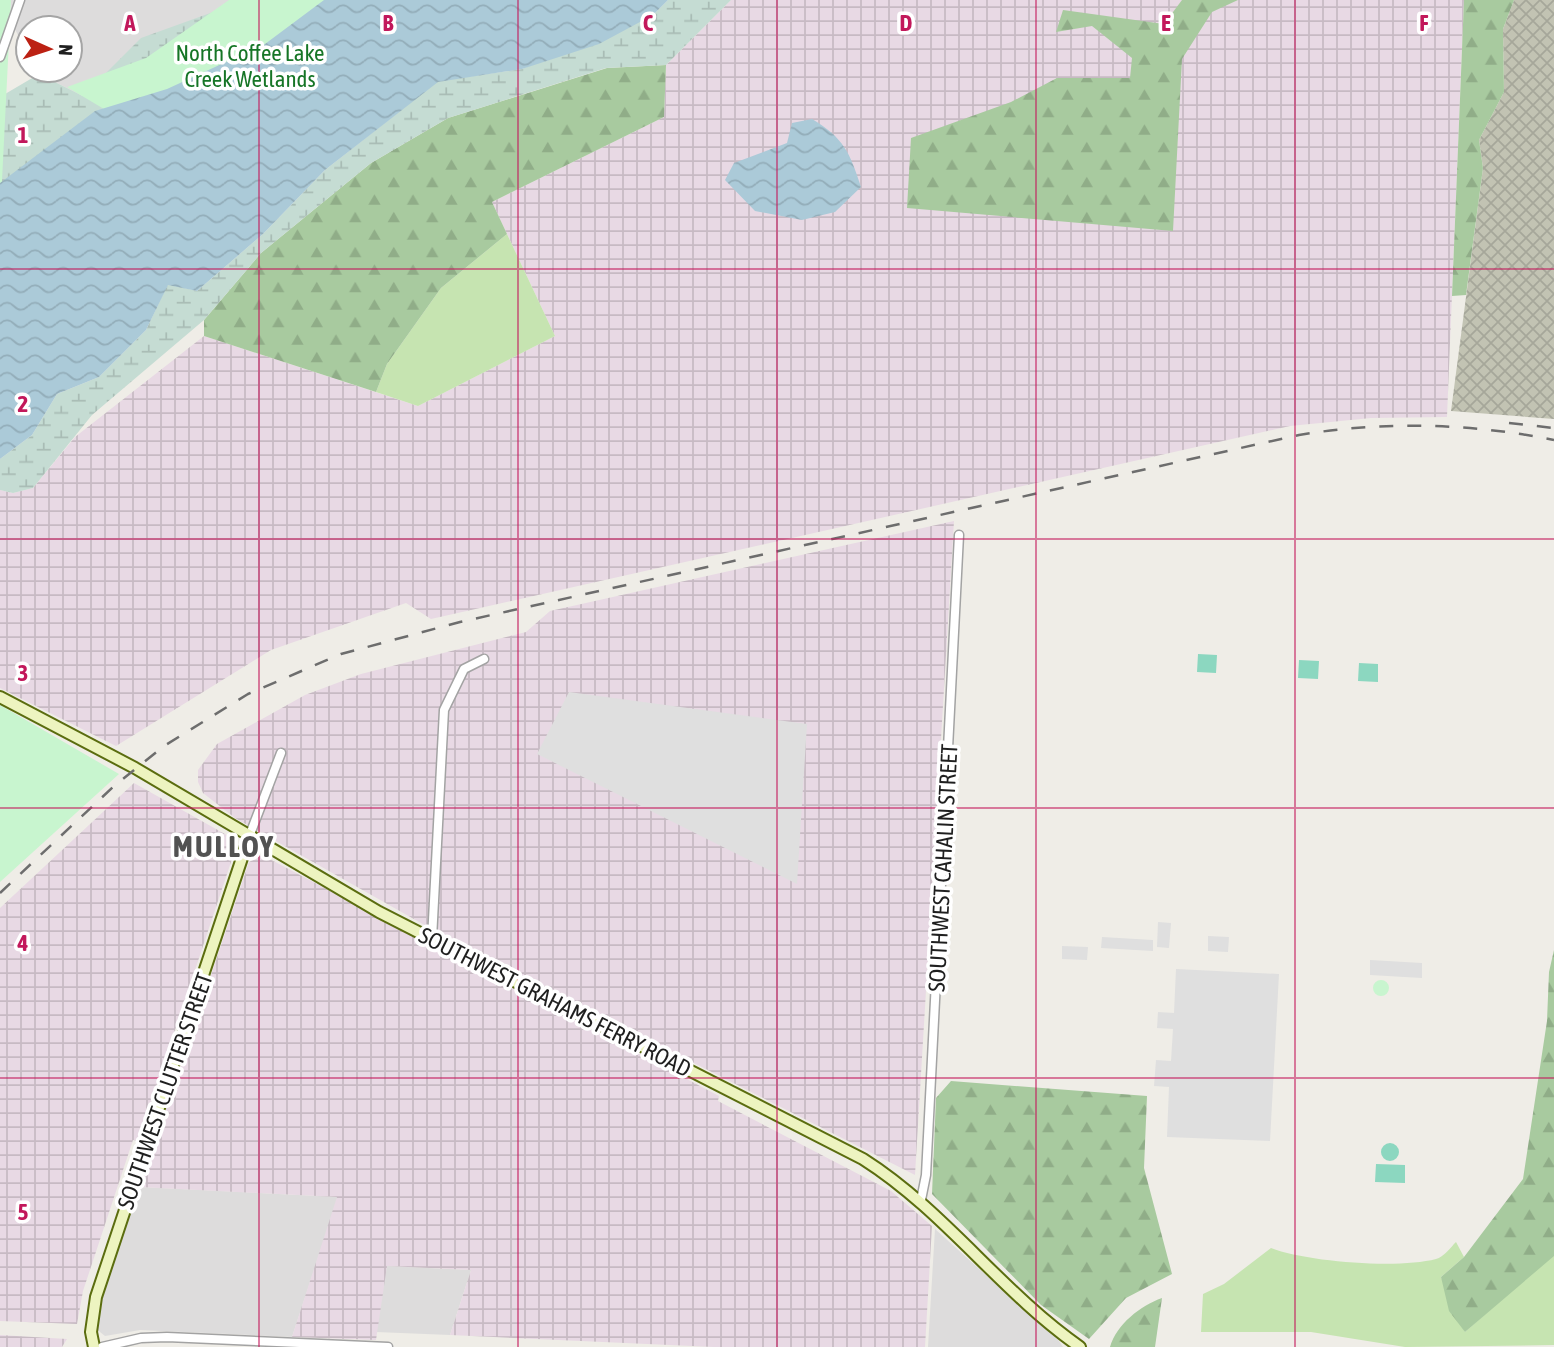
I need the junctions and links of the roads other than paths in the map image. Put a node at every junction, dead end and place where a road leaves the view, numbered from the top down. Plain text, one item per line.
1 (20, 0) edge
2 (0, 57) edge
3 (959, 536) dead end
4 (484, 659) dead end
5 (0, 696) edge
6 (281, 753) dead end
7 (249, 837) junction
8 (432, 939) junction
9 (921, 1200) junction
10 (94, 1347) edge
11 (102, 1347) edge
12 (388, 1347) edge
13 (1080, 1347) edge

1 - 2 street
3 - 9 street, SOUTHWEST CAHALIN STREET
4 - 8 street
5 - 7 main road, SOUTHWEST GRAHAMS FERRY ROAD
6 - 7 street
7 - 8 main road, SOUTHWEST GRAHAMS FERRY ROAD
7 - 10 main road, SOUTHWEST CLUTTER STREET
8 - 9 main road, SOUTHWEST GRAHAMS FERRY ROAD
9 - 13 main road, SOUTHWEST GRAHAMS FERRY ROAD
11 - 12 street

